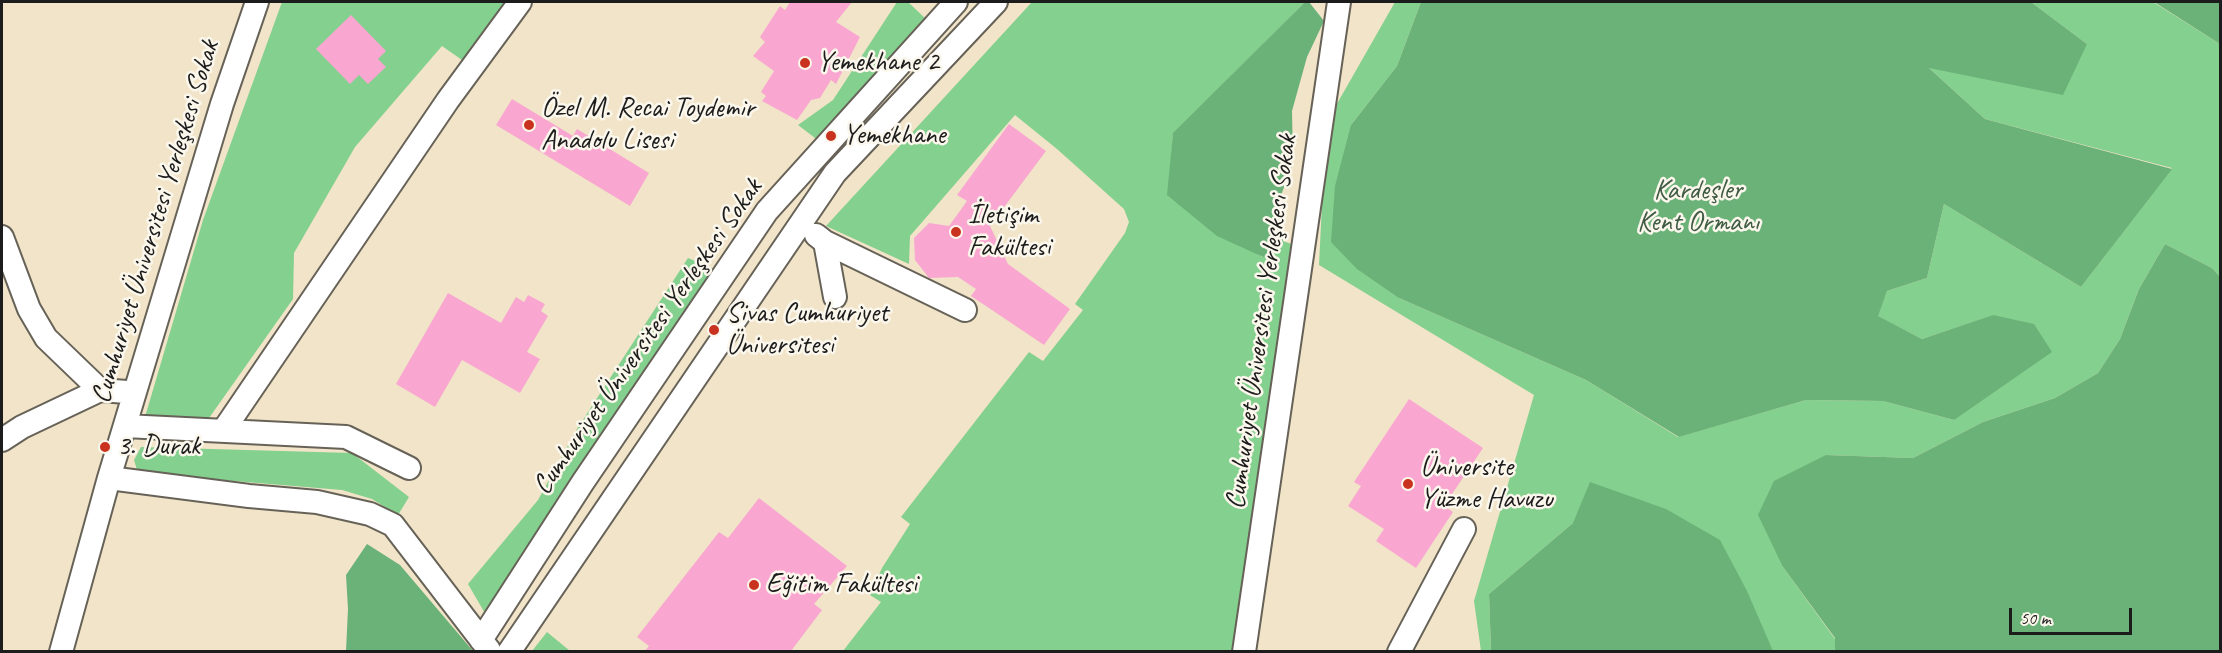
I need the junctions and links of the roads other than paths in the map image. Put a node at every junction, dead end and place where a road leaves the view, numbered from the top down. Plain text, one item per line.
1 (247, 2) edge
2 (257, 2) edge
3 (520, 2) edge
4 (956, 2) edge
5 (996, 2) edge
6 (1339, 2) edge
7 (802, 224) junction
8 (2, 237) edge
9 (825, 242) junction
10 (836, 297) dead end
11 (965, 310) dead end
12 (100, 390) junction
13 (127, 392) junction
14 (125, 426) junction
15 (223, 431) junction
16 (2, 440) edge
17 (409, 468) dead end
18 (110, 478) junction
19 (1464, 529) dead end
20 (485, 646) edge
21 (52, 651) edge
22 (60, 651) edge
23 (509, 651) edge
24 (1244, 651) edge
25 (1399, 651) edge

1 - 13 street, Cumhuriyet Üniversitesi Yerleşkesi Sokak
2 - 14 street, Cumhuriyet Üniversitesi Yerleşkesi Sokak
3 - 15 street
4 - 20 street, Cumhuriyet Üniversitesi Yerleşkesi Sokak
5 - 7 street
6 - 24 street, Cumhuriyet Üniversitesi Yerleşkesi Sokak
7 - 9 street
7 - 23 street
8 - 12 street
9 - 10 street
9 - 11 street
12 - 13 street, Cumhuriyet Üniversitesi Yerleşkesi Sokak
12 - 16 street, Cumhuriyet Üniversitesi Yerleşkesi Sokak
13 - 21 street, Cumhuriyet Üniversitesi Yerleşkesi Sokak
14 - 15 street, Cumhuriyet Üniversitesi Yerleşkesi Sokak
14 - 18 street, Cumhuriyet Üniversitesi Yerleşkesi Sokak
15 - 17 street, Cumhuriyet Üniversitesi Yerleşkesi Sokak
18 - 20 street, Cumhuriyet Üniversitesi Yerleşkesi Sokak
18 - 22 street, Cumhuriyet Üniversitesi Yerleşkesi Sokak
19 - 25 street

